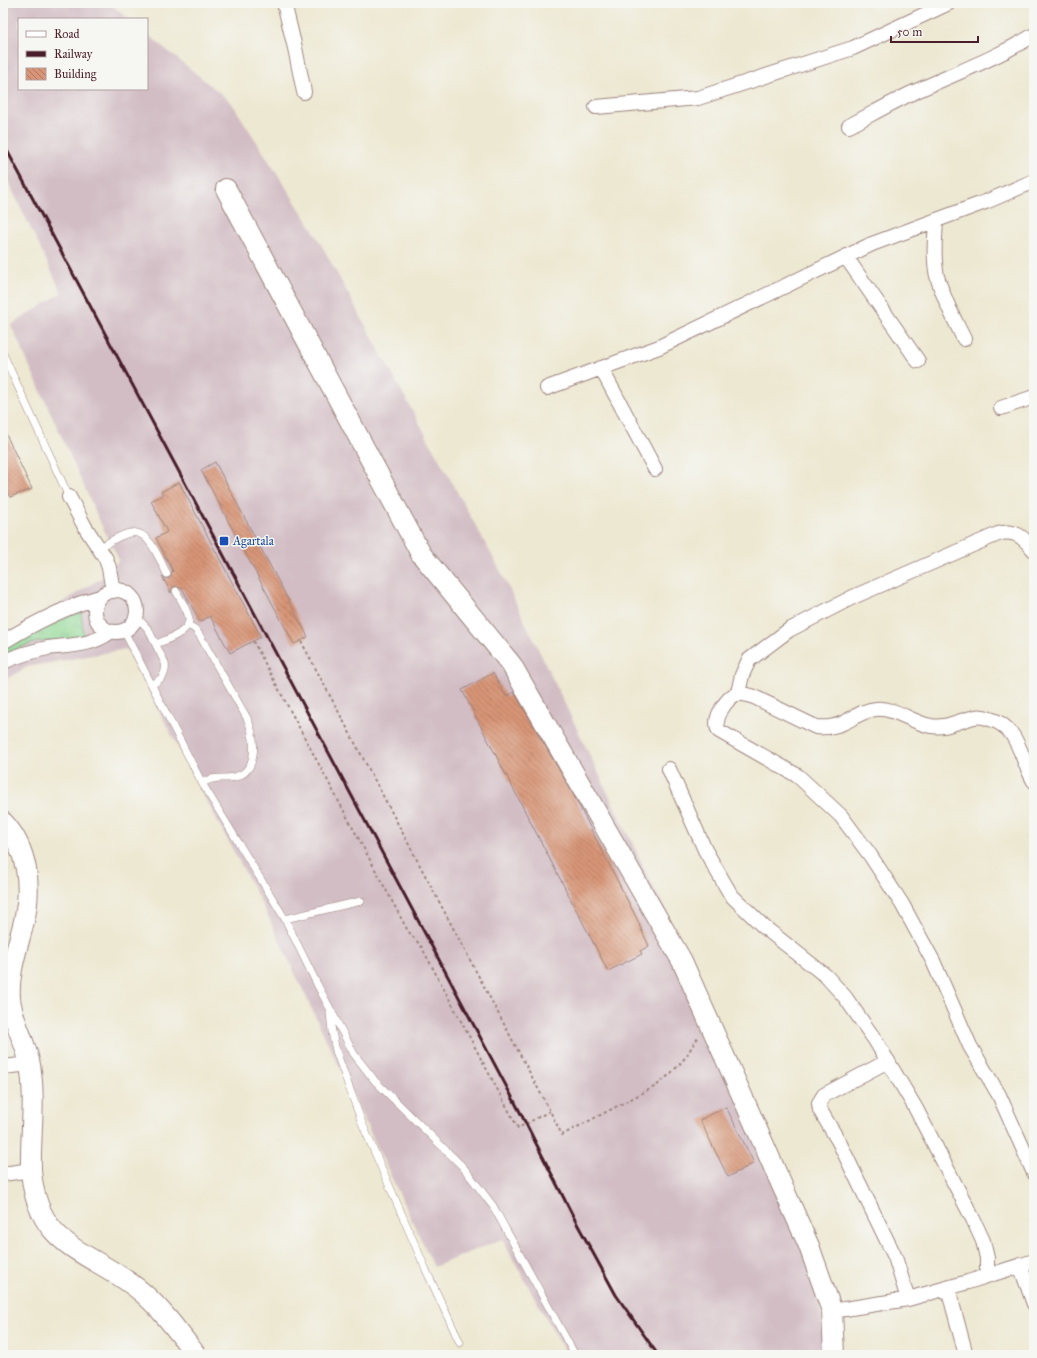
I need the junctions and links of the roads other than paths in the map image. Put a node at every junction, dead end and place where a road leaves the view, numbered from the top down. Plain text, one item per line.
1 (284, 3) edge
2 (949, 3) edge
3 (1034, 35) edge
4 (304, 92) dead end
5 (596, 106) dead end
6 (849, 126) dead end
7 (1034, 181) edge
8 (226, 189) dead end
9 (936, 220) junction
10 (846, 257) junction
11 (964, 339) dead end
12 (3, 354) edge
13 (918, 361) dead end
14 (601, 368) junction
15 (547, 388) dead end
16 (1034, 397) edge
17 (1001, 408) dead end
18 (655, 469) dead end
19 (69, 498) joint
20 (99, 548) junction
21 (1034, 550) edge
22 (167, 574) dead end
23 (176, 591) dead end
24 (106, 594) junction
25 (136, 616) junction
26 (188, 625) junction
27 (117, 631) junction
28 (3, 642) edge
29 (156, 644) junction
30 (3, 662) edge
31 (152, 685) junction
32 (738, 693) junction
33 (669, 769) dead end
34 (1034, 781) edge
35 (202, 783) junction
36 (3, 822) edge
37 (361, 901) dead end
38 (285, 919) junction
39 (10, 947) edge
40 (330, 1009) junction
41 (888, 1061) junction
42 (30, 1064) junction
43 (3, 1067) edge
44 (31, 1170) junction
45 (1034, 1173) edge
46 (3, 1174) edge
47 (1034, 1261) edge
48 (1020, 1265) junction
49 (987, 1276) junction
50 (948, 1288) junction
51 (908, 1298) junction
52 (1034, 1304) edge
53 (832, 1312) junction
54 (460, 1342) dead end
55 (196, 1355) edge
56 (575, 1355) edge
57 (834, 1355) edge
58 (966, 1355) edge

1 - 4 street
2 - 5 street
3 - 6 street
7 - 9 street
8 - 53 street
9 - 10 street
9 - 11 street
10 - 13 street
10 - 14 street
12 - 19 lane
14 - 15 street
14 - 18 street
16 - 17 street
19 - 20 street
20 - 22 lane
20 - 24 street
21 - 32 street
23 - 26 lane
24 - 25 street
24 - 27 street
24 - 28 street
25 - 27 street
25 - 29 lane
26 - 29 lane
26 - 35 lane
27 - 30 street
27 - 31 lane
29 - 31 lane
31 - 35 lane
32 - 34 street
32 - 45 street
33 - 41 street
35 - 38 lane
36 - 39 street
37 - 38 lane
38 - 40 lane
39 - 42 street
40 - 54 lane
40 - 56 lane
41 - 49 street
41 - 51 street
42 - 43 street
42 - 44 street
44 - 46 street
44 - 55 street
47 - 48 street
48 - 49 street
48 - 52 street
49 - 50 street
50 - 51 street
50 - 58 street
51 - 53 street
53 - 57 street

